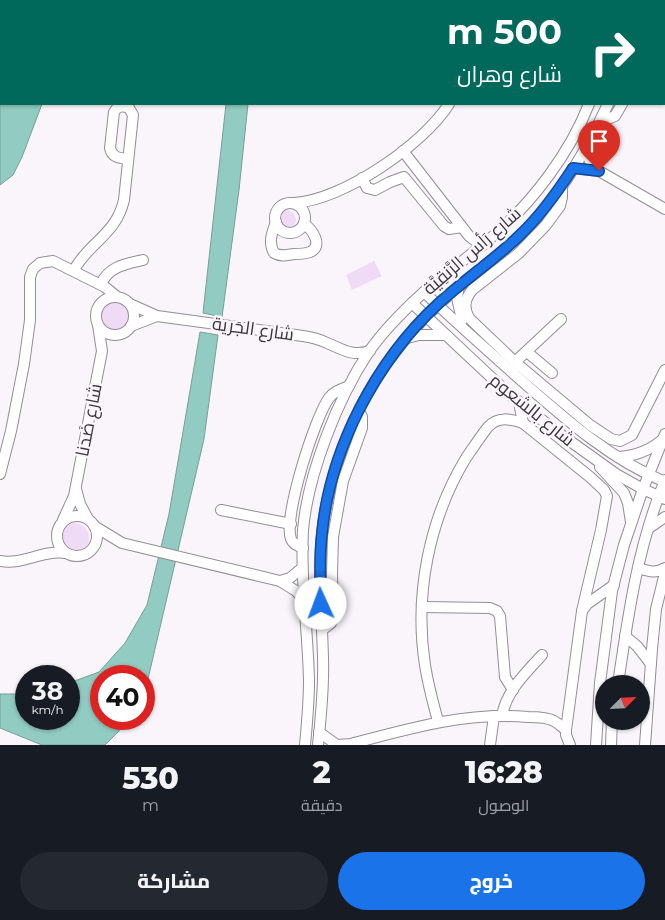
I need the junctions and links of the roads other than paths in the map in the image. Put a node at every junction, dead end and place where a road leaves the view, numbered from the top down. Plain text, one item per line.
1 (448, 105) edge
2 (588, 105) edge
3 (608, 105) edge
4 (621, 105) edge
5 (600, 122) junction
6 (588, 144) junction
7 (403, 151) junction
8 (128, 159) junction
9 (573, 168) junction
10 (599, 171) junction
11 (362, 178) junction
12 (562, 184) junction
13 (324, 198) junction
14 (294, 203) junction
15 (665, 209) edge
16 (276, 222) junction
17 (305, 222) junction
18 (462, 227) junction
19 (482, 246) junction
20 (144, 260) dead end
21 (74, 270) junction
22 (98, 283) junction
23 (459, 286) junction
24 (424, 292) junction
25 (116, 296) junction
26 (100, 303) junction
27 (412, 303) junction
28 (130, 304) junction
29 (437, 305) junction
30 (157, 316) junction
31 (426, 316) junction
32 (561, 319) dead end
33 (98, 325) junction
34 (131, 326) junction
35 (466, 330) junction
36 (120, 334) junction
37 (446, 335) junction
38 (407, 338) junction
39 (102, 351) junction
40 (370, 351) junction
41 (345, 352) junction
42 (527, 352) junction
43 (515, 362) junction
44 (665, 370) edge
45 (356, 373) junction
46 (552, 373) dead end
47 (516, 375) junction
48 (349, 386) junction
49 (519, 402) junction
50 (523, 423) junction
51 (590, 425) junction
52 (576, 428) junction
53 (664, 437) edge
54 (618, 457) junction
55 (593, 459) junction
56 (0, 474) edge
57 (648, 475) junction
58 (665, 481) edge
59 (76, 488) junction
60 (643, 489) junction
61 (662, 497) edge
62 (222, 507) dead end
63 (665, 517) edge
64 (64, 520) junction
65 (291, 521) junction
66 (92, 523) junction
67 (631, 524) junction
68 (648, 528) junction
69 (56, 536) junction
70 (122, 543) junction
71 (302, 548) junction
72 (91, 550) junction
73 (39, 554) junction
74 (66, 554) junction
75 (0, 560) edge
76 (302, 568) junction
77 (638, 568) junction
78 (665, 568) edge
79 (665, 573) edge
80 (280, 581) junction
81 (614, 585) junction
82 (304, 600) junction
83 (422, 607) junction
84 (582, 612) junction
85 (625, 636) junction
86 (542, 655) dead end
87 (651, 664) junction
88 (619, 675) edge
89 (513, 690) junction
90 (568, 712) junction
91 (498, 716) junction
92 (553, 720) junction
93 (438, 721) junction
94 (566, 730) junction
95 (612, 730) edge
96 (320, 732) junction
97 (305, 745) edge
98 (318, 745) edge
99 (337, 745) edge
100 (490, 745) edge
101 (570, 745) edge
102 (596, 745) edge
103 (611, 745) edge
104 (645, 745) edge

1 - 7 street
2 - 19 street, شارع رَأس الرَّنقِيَّة
3 - 5 street, شارع رَأس الرَّنقِيَّة
4 - 5 street
5 - 6 street, شارع رَأس الرَّنقِيَّة
6 - 9 street, شارع رَأس الرَّنقِيَّة
6 - 10 street
7 - 11 street
7 - 18 street
8 - 8 street
8 - 21 street
9 - 10 street
9 - 12 street, شارع رَأس الرَّنقِيَّة
10 - 15 street
11 - 13 street
11 - 18 street
12 - 23 street, شارع رَأس الرَّنقِيَّة
12 - 43 street
13 - 14 street
13 - 17 street
14 - 16 street
14 - 17 street
16 - 17 street
16 - 17 street
18 - 19 street
19 - 24 street, شارع رَأس الرَّنقِيَّة
20 - 22 street
21 - 22 street
21 - 56 street
22 - 25 street
22 - 26 street
23 - 29 street, شارع رَأس الرَّنقِيَّة
23 - 35 street
24 - 27 street, شارع رَأس الرَّنقِيَّة
24 - 29 street, شارع بالشعوم
25 - 26 street
25 - 28 street
26 - 33 street
27 - 31 street, شارع بالشعوم
27 - 40 street, شارع رَأس الرَّنقِيَّة
28 - 30 street, شارع الجَرية
28 - 34 street
29 - 31 street, شارع رَأس الرَّنقِيَّة
29 - 35 street, شارع بالشعوم
30 - 34 street, شارع الجَرية
30 - 41 street, شارع الجَرية
31 - 37 street, شارع بالشعوم
31 - 38 street, شارع رَأس الرَّنقِيَّة
32 - 42 street
33 - 36 street
33 - 39 street, شارع ضَدنا
34 - 36 street
35 - 47 street, شارع بالشعوم
36 - 39 street
37 - 38 street
37 - 49 street, شارع بالشعوم
38 - 96 street, شارع رَأس الرَّنقِيَّة
39 - 59 street, شارع ضَدنا
40 - 41 street, شارع الجَرية
40 - 45 street, شارع رَأس الرَّنقِيَّة
41 - 45 street
42 - 43 street
42 - 46 street
43 - 47 street
43 - 51 street
44 - 51 street
45 - 48 street, شارع رَأس الرَّنقِيَّة
47 - 52 street, شارع بالشعوم
48 - 65 street
48 - 71 street, شارع رَأس الرَّنقِيَّة
49 - 50 street
49 - 55 street, شارع بالشعوم
50 - 83 street
50 - 84 street
51 - 52 street
52 - 54 street, شارع بالشعوم
53 - 54 street
53 - 57 street
54 - 57 street, شارع بالشعوم
55 - 60 street, شارع بالشعوم
55 - 67 street
57 - 58 street, شارع بالشعوم
57 - 60 street
58 - 61 street
59 - 64 street, شارع ضَدنا
59 - 66 street, شارع ضَدنا
60 - 61 street, شارع بالشعوم
60 - 67 street
61 - 68 street
62 - 65 street
63 - 68 street
64 - 66 street
64 - 69 street
65 - 71 street
66 - 70 street
66 - 72 street
67 - 81 street
68 - 77 street
69 - 73 street
69 - 74 street
70 - 72 street
70 - 80 street
71 - 76 street, شارع رَأس الرَّنقِيَّة
72 - 74 street
73 - 74 street
73 - 75 street
76 - 80 street
76 - 82 street, شارع رَأس الرَّنقِيَّة
77 - 78 street
77 - 85 street
79 - 87 street
80 - 82 street
81 - 84 street
81 - 102 street
82 - 97 street, شارع رَأس الرَّنقِيَّة
83 - 89 street
83 - 93 street
84 - 90 street
85 - 87 street
85 - 88 street
86 - 89 street
87 - 104 street
89 - 91 street
90 - 92 street
90 - 94 street
91 - 92 street
91 - 93 street
91 - 100 street
92 - 94 street
93 - 99 street
94 - 101 street
95 - 103 street
96 - 98 street, شارع رَأس الرَّنقِيَّة
96 - 99 street

